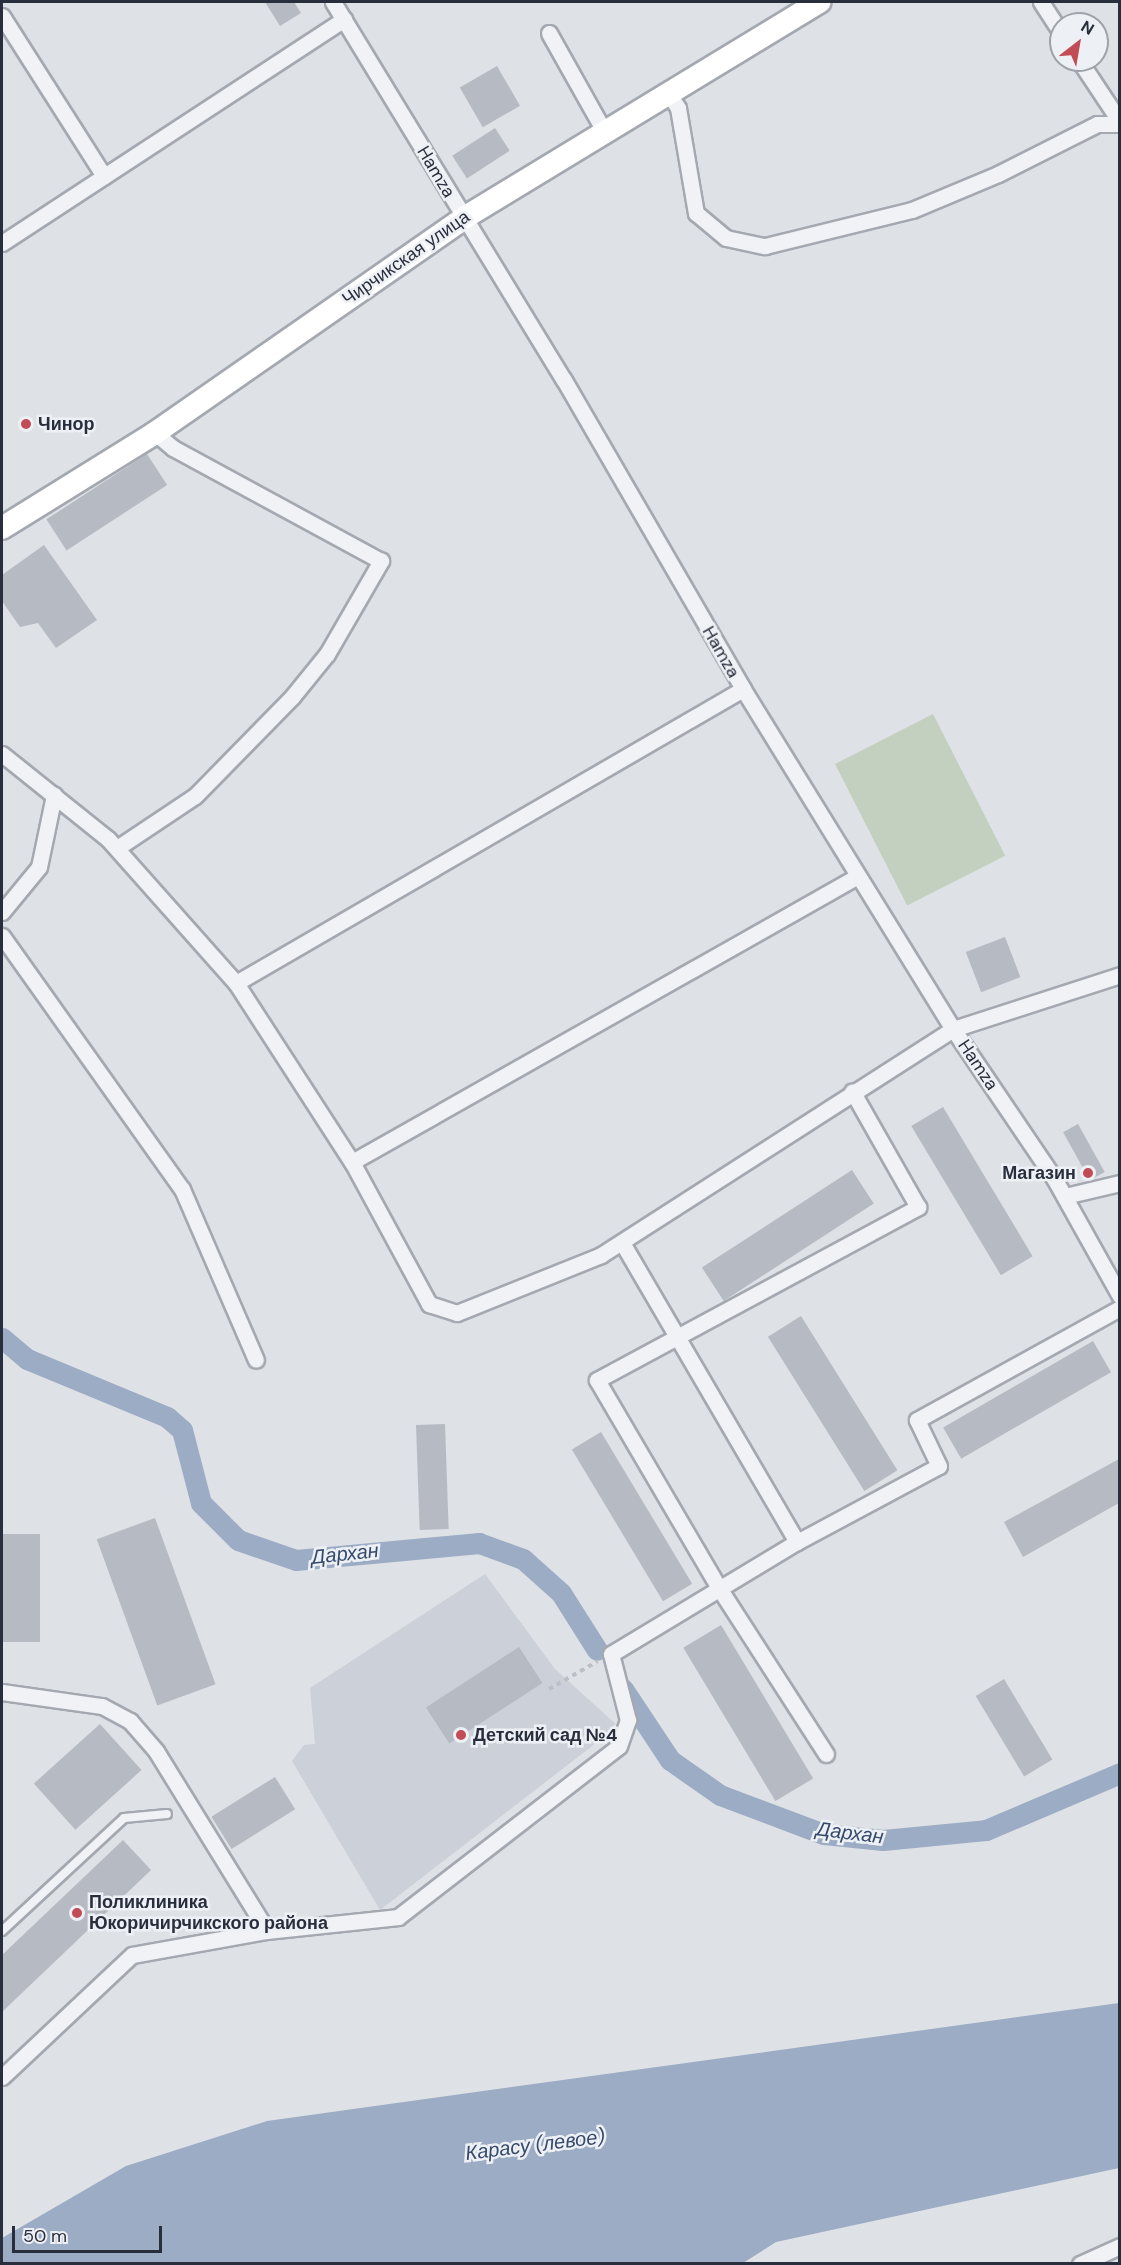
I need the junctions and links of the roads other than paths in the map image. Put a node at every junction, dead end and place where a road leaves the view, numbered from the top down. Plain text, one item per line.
1 (333, 2) edge
2 (819, 2) edge
3 (2, 16) edge
4 (344, 19) junction
5 (549, 33) dead end
6 (1087, 72) edge
7 (668, 93) junction
8 (1119, 123) edge
9 (604, 131) junction
10 (104, 176) junction
11 (464, 218) junction
12 (2, 243) edge
13 (155, 433) junction
14 (2, 527) edge
15 (743, 689) junction
16 (2, 754) edge
17 (54, 795) junction
18 (117, 848) junction
19 (858, 876) junction
20 (2, 912) edge
21 (2, 936) edge
22 (1119, 975) edge
23 (236, 982) junction
24 (953, 1029) junction
25 (852, 1091) junction
26 (352, 1162) junction
27 (1119, 1183) edge
28 (1065, 1196) junction
29 (619, 1245) junction
30 (1119, 1296) edge
31 (1119, 1308) edge
32 (675, 1339) junction
33 (256, 1360) dead end
34 (796, 1542) junction
35 (719, 1588) junction
36 (2, 1692) edge
37 (826, 1754) dead end
38 (167, 1814) dead end
39 (2, 1931) edge
40 (267, 1931) junction
41 (2, 2077) edge
42 (1119, 2246) edge
43 (1080, 2264) edge

1 - 4 street, Hamza
2 - 7 main road, Чирчикская улица
3 - 10 street
4 - 10 street
4 - 11 street, Hamza
5 - 9 street
6 - 8 street
7 - 8 street
7 - 9 main road, Чирчикская улица
9 - 11 main road, Чирчикская улица
10 - 12 street
11 - 13 main road, Чирчикская улица
11 - 15 street, Hamza
13 - 14 main road, Чирчикская улица
13 - 18 street
15 - 19 street, Hamza
15 - 23 street
16 - 17 street
17 - 18 street
17 - 20 street
18 - 23 street
19 - 24 street, Hamza
19 - 26 street
21 - 33 street
22 - 24 street
23 - 26 street
24 - 25 street
24 - 28 street, Hamza
25 - 29 street
25 - 32 street
26 - 29 street
27 - 28 street
28 - 30 street, Hamza
29 - 32 street
31 - 34 street
32 - 34 street
32 - 35 street
34 - 35 street
35 - 37 street
35 - 40 street
36 - 40 street
38 - 39 lane
40 - 41 street
42 - 43 street

